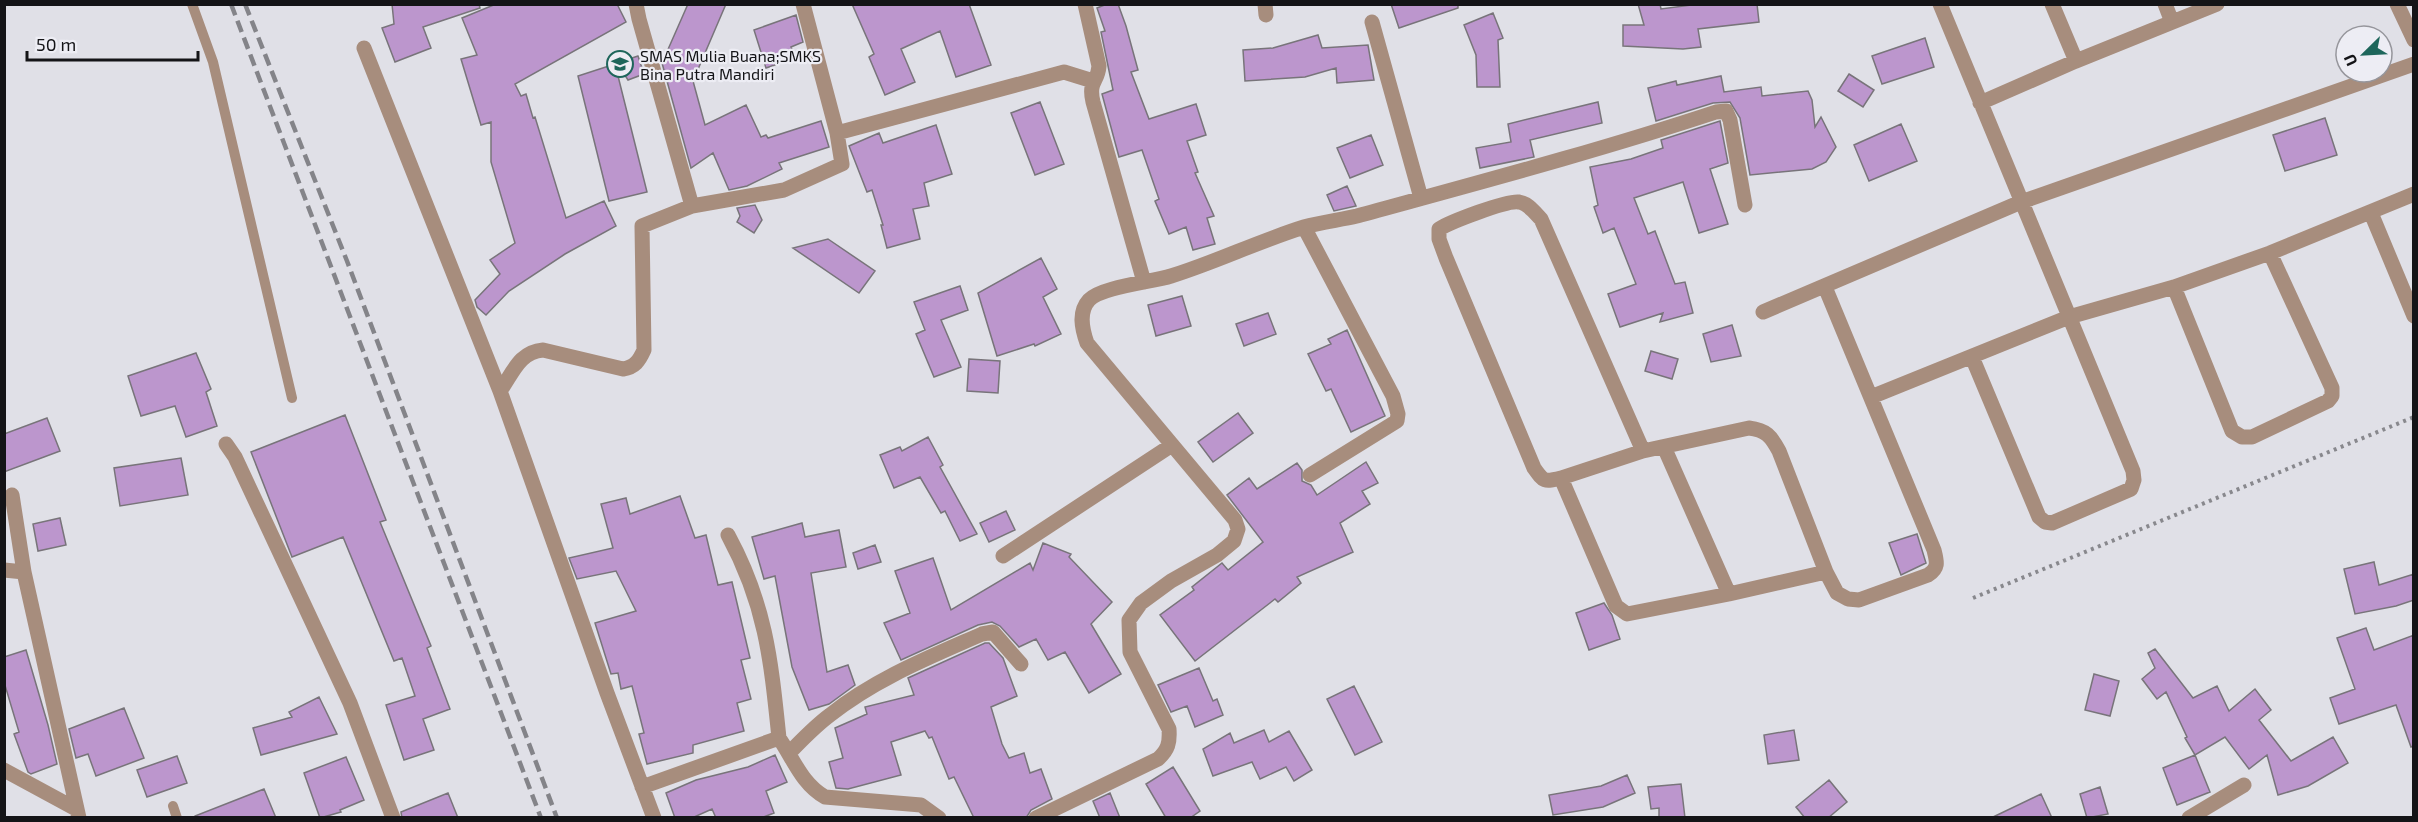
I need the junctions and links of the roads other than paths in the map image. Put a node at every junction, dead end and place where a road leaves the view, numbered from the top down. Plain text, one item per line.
1 (192, 4) edge
2 (636, 4) edge
3 (803, 4) edge
4 (1085, 4) edge
5 (1940, 4) edge
6 (2052, 4) edge
7 (2165, 4) edge
8 (2217, 4) edge
9 (2397, 4) edge
10 (1372, 22) dead end
11 (2172, 22) junction
12 (2414, 40) edge
13 (364, 48) dead end
14 (2076, 61) junction
15 (2414, 64) edge
16 (1093, 81) junction
17 (1980, 103) junction
18 (837, 133) junction
19 (2414, 194) edge
20 (1421, 198) junction
21 (2021, 202) junction
22 (1745, 205) dead end
23 (692, 206) junction
24 (2371, 213) junction
25 (1304, 227) junction
26 (2270, 253) junction
27 (1144, 282) junction
28 (2174, 286) junction
29 (1826, 287) junction
30 (1763, 312) dead end
31 (2414, 316) edge
32 (2069, 317) junction
33 (1972, 357) junction
34 (500, 391) junction
35 (1871, 397) junction
36 (292, 398) dead end
37 (226, 444) dead end
38 (1172, 445) junction
39 (1664, 447) junction
40 (1643, 451) junction
41 (1310, 475) dead end
42 (1562, 478) junction
43 (12, 495) dead end
44 (728, 536) dead end
45 (1003, 556) dead end
46 (4, 570) edge
47 (24, 572) junction
48 (1826, 572) junction
49 (1729, 594) junction
50 (1021, 664) dead end
51 (779, 738) junction
52 (789, 753) junction
53 (4, 770) edge
54 (2244, 785) dead end
55 (642, 787) junction
56 (173, 806) dead end
57 (77, 813) edge
58 (177, 818) edge
59 (393, 818) edge
60 (654, 818) edge
61 (939, 818) edge
62 (1035, 818) edge
63 (2189, 818) edge

1 - 36 lane
2 - 23 street
3 - 18 street
4 - 16 street
5 - 17 street
6 - 14 street
7 - 11 street
8 - 11 street
9 - 12 street
10 - 20 street
11 - 14 street
13 - 34 street
14 - 17 street
15 - 21 street
16 - 18 street
16 - 27 street
17 - 21 street
18 - 23 street
19 - 24 street
20 - 22 street
20 - 25 street
21 - 29 street
21 - 32 street
23 - 34 street
24 - 26 street
24 - 31 street
25 - 27 street
25 - 41 street
26 - 28 street
26 - 28 street
27 - 38 street
28 - 32 street
29 - 30 street
29 - 35 street
32 - 33 street
32 - 33 street
33 - 35 street
34 - 55 street
35 - 48 street
37 - 59 street
38 - 45 street
38 - 62 street
39 - 40 street
39 - 48 street
39 - 49 street
40 - 42 street
40 - 42 street
42 - 49 street
43 - 47 street
44 - 51 street
46 - 47 street
47 - 57 street
48 - 49 street
50 - 52 street
51 - 52 street
51 - 55 street
52 - 61 street
53 - 57 street
54 - 63 street
55 - 60 street
56 - 58 lane

